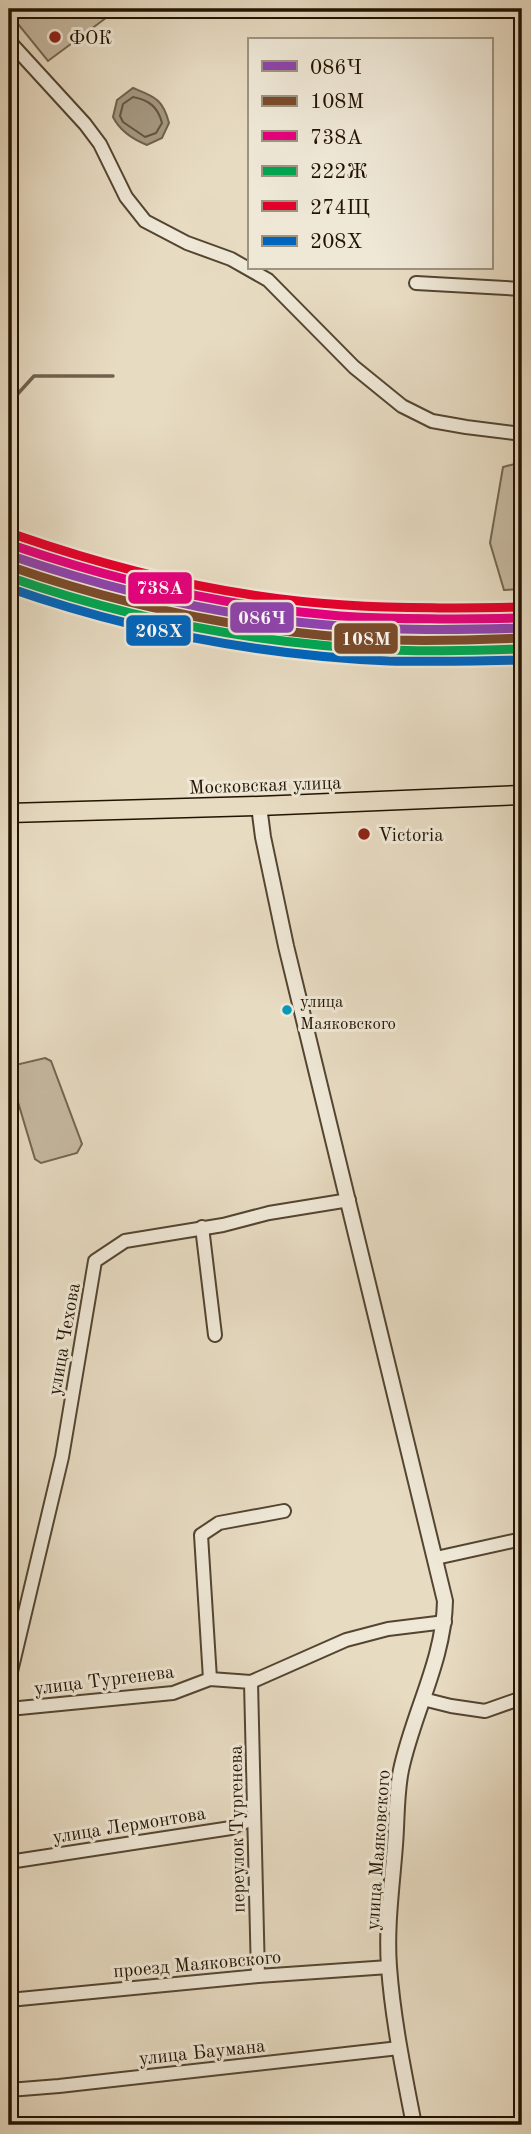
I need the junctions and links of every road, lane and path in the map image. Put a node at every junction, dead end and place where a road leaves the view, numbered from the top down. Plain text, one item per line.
1 (9, 41) edge
2 (248, 268) edge
3 (251, 270) edge
4 (416, 284) dead end
5 (522, 289) edge
6 (522, 434) edge
7 (522, 795) edge
8 (259, 806) junction
9 (9, 813) edge
10 (349, 1200) junction
11 (202, 1227) junction
12 (215, 1335) dead end
13 (284, 1511) dead end
14 (522, 1539) edge
15 (436, 1558) junction
16 (445, 1622) junction
17 (210, 1679) junction
18 (9, 1680) edge
19 (251, 1682) junction
20 (522, 1698) edge
21 (423, 1699) junction
22 (9, 1709) edge
23 (254, 1818) junction
24 (9, 1862) edge
25 (389, 1967) junction
26 (258, 1976) junction
27 (9, 2000) edge
28 (399, 2048) junction
29 (9, 2090) edge
30 (414, 2125) edge

1 - 2 street
3 - 6 street
4 - 5 street
7 - 8 main road, Московская улица
8 - 9 main road, Московская улица
8 - 10 street, улица Маяковского
10 - 11 street, улица Чехова
10 - 15 street, улица Маяковского
11 - 12 street
11 - 18 street, улица Чехова
13 - 17 street
14 - 15 street
15 - 16 street, улица Маяковского
16 - 19 street, улица Тургенева
16 - 21 street, улица Маяковского
17 - 19 street, улица Тургенева
17 - 22 street, улица Тургенева
19 - 23 street, переулок Тургенева
20 - 21 street
21 - 25 street, улица Маяковского
23 - 24 street, улица Лермонтова
23 - 26 street, переулок Тургенева
25 - 26 street, проезд Маяковского
25 - 28 street, улица Маяковского
26 - 27 street, проезд Маяковского
28 - 29 street, улица Баумана
28 - 30 street, улица Маяковского

